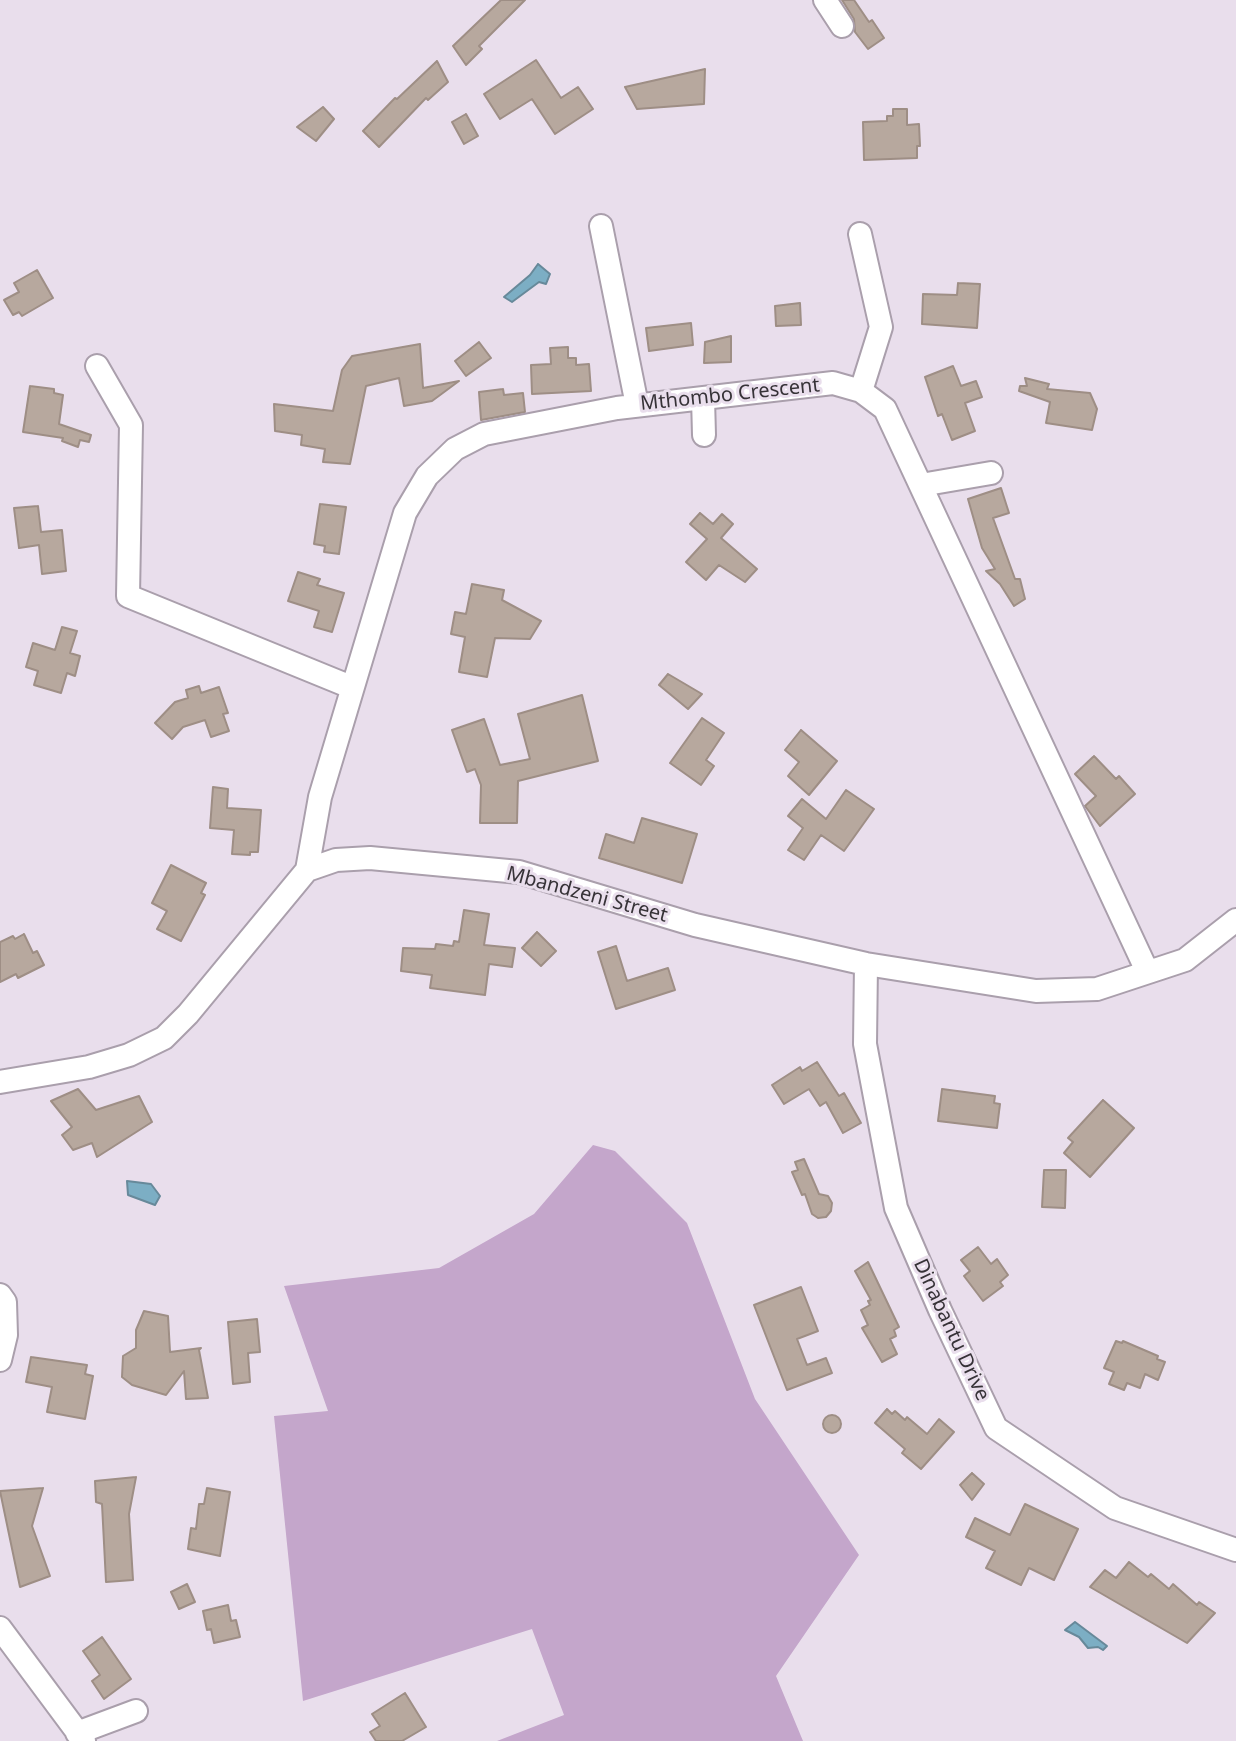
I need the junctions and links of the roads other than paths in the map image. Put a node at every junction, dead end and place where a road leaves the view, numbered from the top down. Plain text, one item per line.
1 (825, 0) edge
2 (842, 26) dead end
3 (601, 226) dead end
4 (860, 234) dead end
5 (97, 366) dead end
6 (861, 391) junction
7 (703, 398) junction
8 (637, 405) junction
9 (704, 435) dead end
10 (991, 473) dead end
11 (921, 485) junction
12 (351, 687) junction
13 (307, 870) junction
14 (1236, 920) edge
15 (866, 964) junction
16 (1147, 971) junction
17 (0, 1082) edge
18 (0, 1295) edge
19 (0, 1360) edge
20 (1236, 1550) edge
21 (0, 1628) edge
22 (136, 1711) dead end
23 (80, 1737) edge

1 - 2 street
3 - 8 street
4 - 6 street
5 - 12 street
6 - 7 street, Mthombo Crescent
6 - 11 street
7 - 8 street, Mthombo Crescent
7 - 9 street
8 - 12 street, Mthombo Crescent
10 - 11 street
11 - 16 street
12 - 13 street, Mthombo Crescent
13 - 15 street, Mbandzeni Street
13 - 17 street
14 - 16 street, Mbandzeni Street
15 - 16 street, Mbandzeni Street
15 - 20 street, Dinabantu Drive
18 - 19 street
21 - 23 street
22 - 23 street

